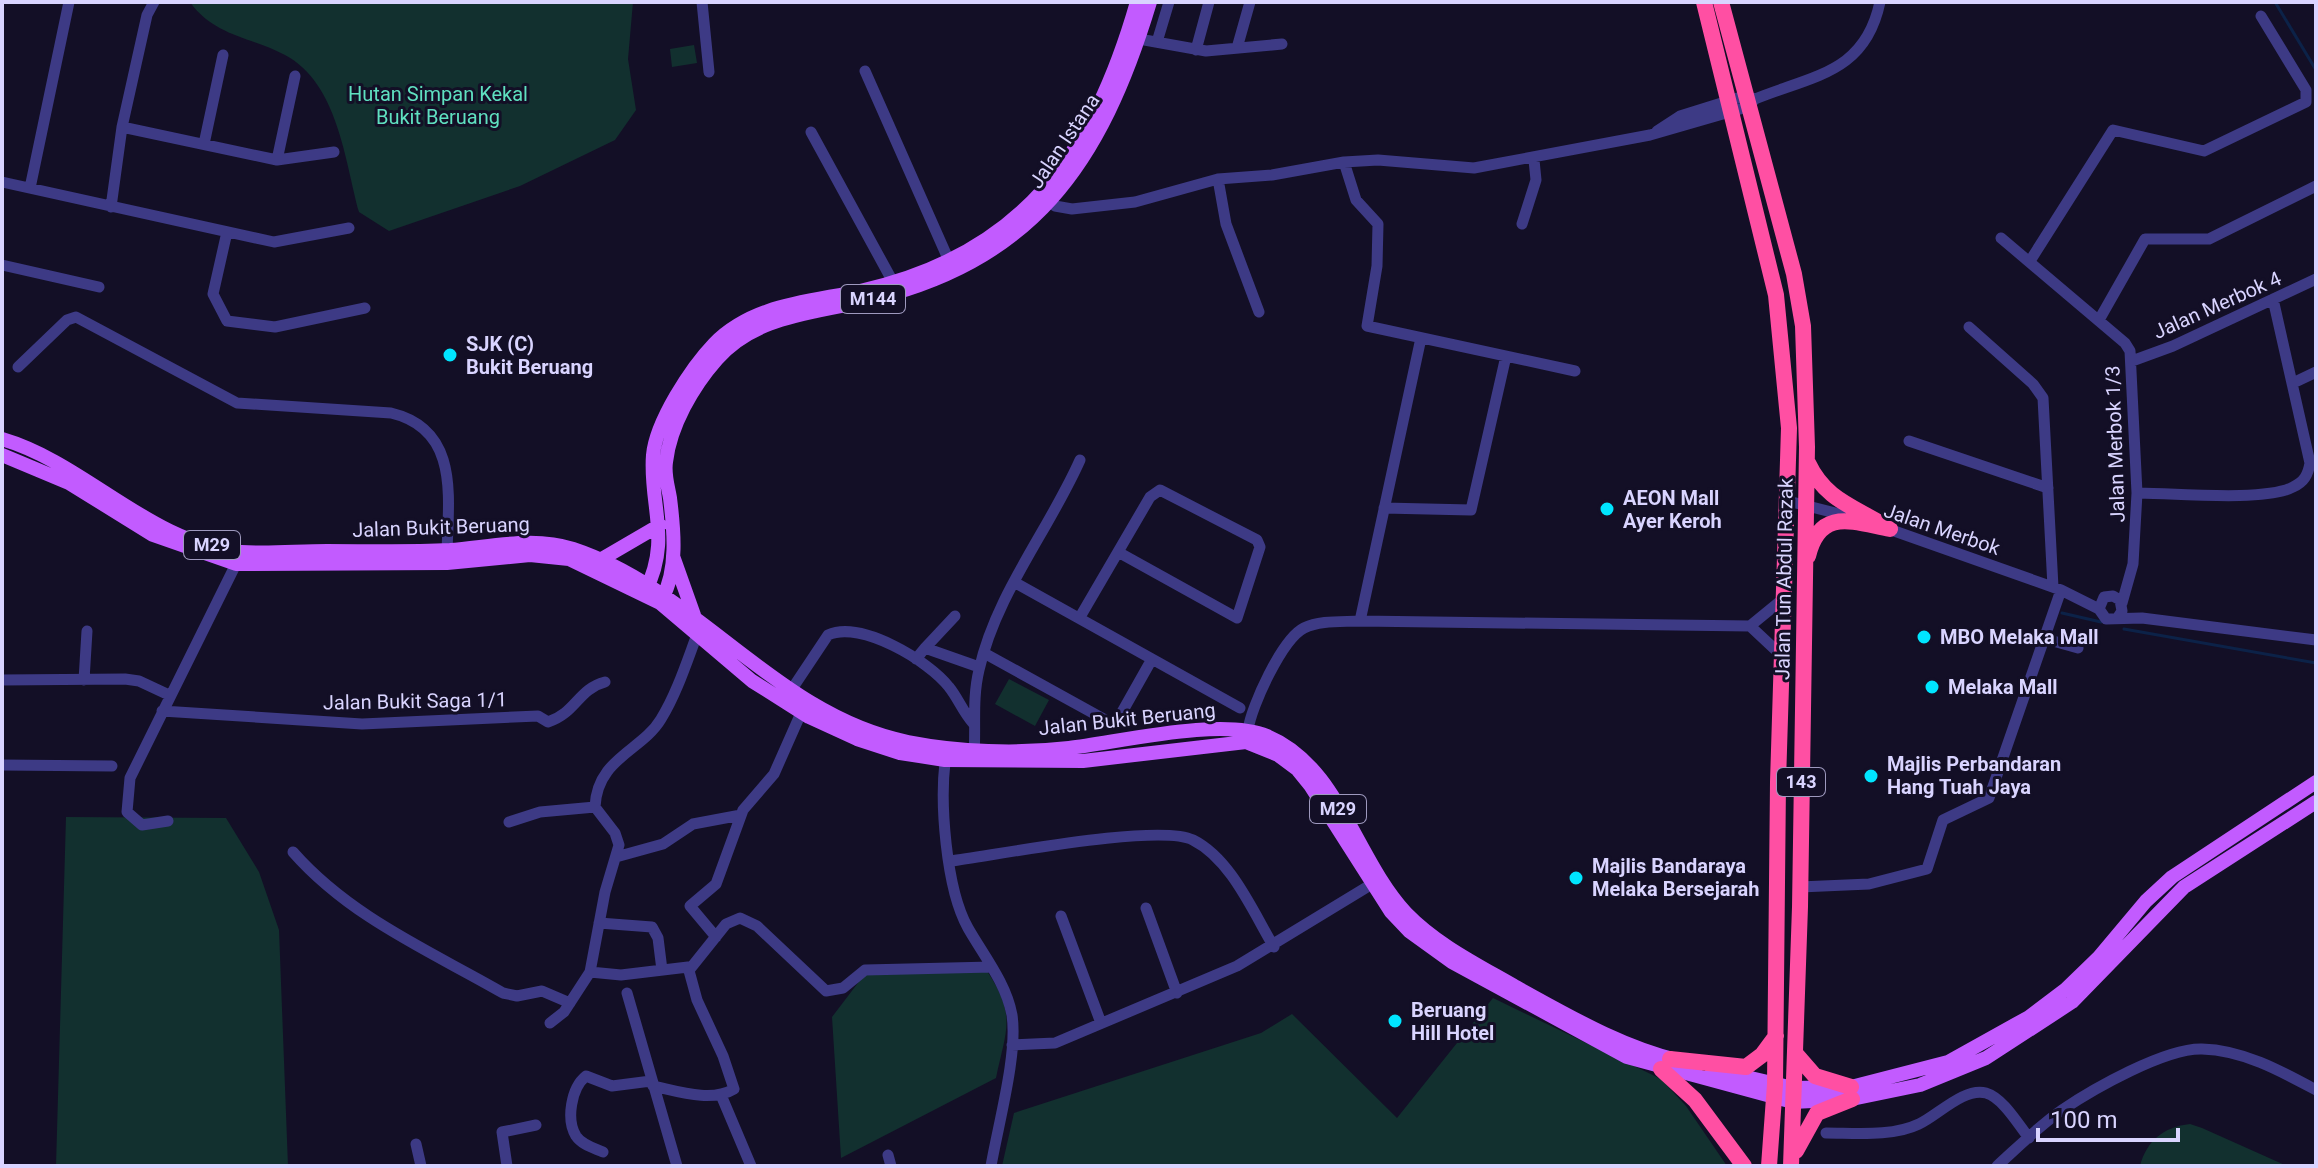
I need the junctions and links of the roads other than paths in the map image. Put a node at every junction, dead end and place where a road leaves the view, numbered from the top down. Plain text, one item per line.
1 (69, 2) edge
2 (154, 2) edge
3 (702, 2) edge
4 (1137, 2) edge
5 (1150, 2) edge
6 (1169, 2) edge
7 (1209, 2) edge
8 (1250, 2) edge
9 (1704, 2) edge
10 (1721, 2) edge
11 (1880, 2) edge
12 (2261, 16) dead end
13 (1139, 39) junction
14 (1157, 42) junction
15 (1282, 44) dead end
16 (1237, 48) junction
17 (1196, 50) junction
18 (223, 55) dead end
19 (865, 71) dead end
20 (709, 72) dead end
21 (295, 76) dead end
22 (1742, 103) junction
23 (122, 127) junction
24 (811, 132) dead end
25 (1650, 135) junction
26 (204, 144) junction
27 (334, 152) dead end
28 (277, 160) junction
29 (1534, 160) junction
30 (1344, 162) junction
31 (1218, 179) junction
32 (2, 182) edge
33 (2316, 186) edge
34 (30, 188) junction
35 (1045, 198) junction
36 (111, 207) junction
37 (1522, 224) dead end
38 (349, 228) dead end
39 (227, 232) junction
40 (2001, 238) dead end
41 (2030, 261) junction
42 (950, 263) junction
43 (2, 265) edge
44 (2316, 279) edge
45 (893, 282) junction
46 (99, 287) dead end
47 (2273, 299) junction
48 (365, 308) dead end
49 (1259, 312) dead end
50 (2099, 320) junction
51 (1969, 327) dead end
52 (1421, 338) junction
53 (1506, 356) junction
54 (2132, 361) junction
55 (18, 367) dead end
56 (1575, 371) dead end
57 (2316, 372) edge
58 (2293, 383) junction
59 (2, 439) edge
60 (1909, 441) dead end
61 (2, 455) edge
62 (1806, 458) junction
63 (1080, 460) dead end
64 (2048, 488) junction
65 (2137, 493) junction
66 (1788, 501) junction
67 (1805, 505) junction
68 (1384, 508) junction
69 (660, 525) junction
70 (1890, 529) junction
71 (1118, 552) junction
72 (447, 556) junction
73 (673, 556) junction
74 (600, 560) junction
75 (236, 564) junction
76 (2133, 564) junction
77 (1804, 578) junction
78 (1014, 582) junction
79 (2057, 589) junction
80 (646, 590) junction
81 (662, 599) junction
82 (1783, 599) junction
83 (2102, 602) junction
84 (694, 615) junction
85 (955, 616) dead end
86 (2116, 616) junction
87 (1080, 617) junction
88 (1360, 621) junction
89 (1750, 626) junction
90 (87, 631) dead end
91 (698, 632) junction
92 (2046, 639) junction
93 (2316, 640) edge
94 (925, 648) junction
95 (2078, 648) dead end
96 (984, 653) junction
97 (1782, 656) junction
98 (916, 659) junction
99 (1152, 659) junction
100 (979, 667) junction
101 (2, 680) edge
102 (84, 680) junction
103 (605, 682) dead end
104 (790, 692) junction
105 (169, 695) junction
106 (1240, 708) dead end
107 (162, 711) junction
108 (801, 713) junction
109 (973, 723) junction
110 (1248, 730) junction
111 (946, 754) junction
112 (974, 755) junction
113 (2, 765) edge
114 (112, 766) dead end
115 (2316, 782) edge
116 (2316, 802) edge
117 (595, 807) junction
118 (741, 815) junction
119 (168, 821) dead end
120 (509, 822) dead end
121 (293, 852) dead end
122 (616, 857) junction
123 (951, 861) junction
124 (1372, 884) junction
125 (1800, 887) junction
126 (1146, 908) dead end
127 (1061, 916) dead end
128 (599, 923) junction
129 (716, 937) junction
130 (1274, 947) junction
131 (992, 967) junction
132 (690, 969) junction
133 (662, 970) junction
134 (590, 972) junction
135 (627, 993) dead end
136 (1177, 993) junction
137 (570, 1003) junction
138 (550, 1023) dead end
139 (1101, 1023) junction
140 (1776, 1036) junction
141 (1012, 1045) junction
142 (1795, 1053) junction
143 (1665, 1064) junction
144 (652, 1084) junction
145 (2316, 1090) edge
146 (1775, 1092) junction
147 (1852, 1093) junction
148 (721, 1095) junction
149 (1793, 1095) junction
150 (536, 1125) dead end
151 (1826, 1133) dead end
152 (2029, 1138) junction
153 (416, 1144) dead end
154 (603, 1152) dead end
155 (1791, 1164) edge
156 (421, 1166) edge
157 (507, 1166) edge
158 (677, 1166) edge
159 (751, 1166) edge
160 (991, 1166) edge
161 (1744, 1166) edge
162 (1769, 1166) edge
163 (1997, 1166) edge

1 - 34 street
2 - 23 street
3 - 20 street
4 - 35 main road, Jalan Istana / M144
5 - 13 main road, Jalan Istana / M144
6 - 14 street
7 - 17 street
8 - 16 street
9 - 22 highway, Jalan Tun Abdul Razak / 143
10 - 22 highway, Jalan Tun Abdul Razak / 143
11 - 22 street
12 - 41 street
13 - 14 street
13 - 35 main road, Jalan Istana / M144
14 - 17 street
15 - 16 street
16 - 17 street
18 - 26 street
19 - 42 street
21 - 28 street
22 - 25 street
22 - 25 street
22 - 62 highway, Jalan Tun Abdul Razak / 143
22 - 66 highway, Jalan Tun Abdul Razak / 143
23 - 26 street
23 - 36 street
24 - 45 street
25 - 29 street
26 - 28 street
27 - 28 street
29 - 30 street
29 - 37 street
30 - 31 street
30 - 52 street
31 - 35 street
31 - 49 street
32 - 34 street
33 - 50 street
34 - 36 street
35 - 42 main road, Jalan Istana / M144
35 - 73 main road, Jalan Istana / M144
36 - 39 street
38 - 39 street
39 - 48 street
40 - 41 street, Jalan Merbok 1/3
41 - 50 street, Jalan Merbok 1/3
42 - 45 main road, Jalan Istana / M144
43 - 46 street
44 - 47 street, Jalan Merbok 4
45 - 69 main road, Jalan Istana / M144
47 - 54 street, Jalan Merbok 4
47 - 58 street
50 - 54 street, Jalan Merbok 1/3
51 - 64 street
52 - 53 street
52 - 68 street
53 - 56 street
53 - 68 street
54 - 65 street, Jalan Merbok 1/3
55 - 72 street
57 - 58 street
58 - 65 street
59 - 72 main road, Jalan Bukit Beruang / M29
60 - 64 street
61 - 75 main road, Jalan Bukit Beruang / M29
62 - 67 highway, Jalan Tun Abdul Razak / 143
62 - 70 highway
63 - 78 street
64 - 79 street
65 - 76 street, Jalan Merbok 1/3
66 - 67 street, Jalan Merbok
66 - 82 highway, Jalan Tun Abdul Razak / 143
67 - 70 street, Jalan Merbok
67 - 77 highway, Jalan Tun Abdul Razak / 143
68 - 88 street
69 - 74 main road
69 - 80 main road, Jalan Istana / M144
70 - 77 highway
70 - 79 street, Jalan Merbok
71 - 71 street
71 - 87 street
72 - 74 main road, Jalan Bukit Beruang / M29
72 - 75 main road, Jalan Bukit Beruang / M29
72 - 80 main road, Jalan Bukit Beruang / M29
73 - 81 main road, Jalan Istana / M144
73 - 84 main road
74 - 80 main road, Jalan Bukit Beruang / M29
75 - 105 street
76 - 83 street
76 - 86 street, Jalan Merbok 1/3
77 - 125 highway, Jalan Tun Abdul Razak / 143
78 - 87 street
78 - 96 street
79 - 83 street, Jalan Merbok
79 - 92 street
80 - 81 main road, Jalan Bukit Beruang / M29
81 - 84 main road, Jalan Bukit Beruang / M29
81 - 91 main road, Jalan Bukit Beruang / M29
82 - 89 street
82 - 97 highway, Jalan Tun Abdul Razak / 143
83 - 86 street
83 - 86 street
84 - 104 main road, Jalan Bukit Beruang / M29
85 - 94 street
86 - 93 street
87 - 99 street
88 - 89 street
88 - 110 street
89 - 97 street
90 - 102 street
91 - 108 main road, Jalan Bukit Beruang / M29
91 - 117 street
92 - 95 street
92 - 125 street
94 - 98 street
94 - 100 street
96 - 99 street
96 - 100 street
97 - 140 highway, Jalan Tun Abdul Razak / 143
98 - 104 street
98 - 109 street
99 - 106 street
100 - 109 street
101 - 102 street
102 - 105 street
103 - 107 street, Jalan Bukit Saga 1/1
104 - 111 main road, Jalan Bukit Beruang / M29
105 - 107 street
107 - 119 street
108 - 111 main road, Jalan Bukit Beruang / M29
108 - 118 street
109 - 112 street
110 - 112 main road, Jalan Bukit Beruang / M29
110 - 143 main road, Jalan Bukit Beruang / M29
111 - 112 main road, Jalan Bukit Beruang / M29
111 - 123 street
112 - 124 main road, Jalan Bukit Beruang / M29
113 - 114 street
115 - 147 main road
116 - 147 main road
117 - 120 street
117 - 122 street
118 - 122 street
118 - 129 street
121 - 137 street
122 - 128 street
123 - 130 street
123 - 131 street
124 - 130 street
124 - 143 main road, Jalan Bukit Beruang / M29
125 - 142 highway, Jalan Tun Abdul Razak / 143
126 - 136 street
127 - 139 street
128 - 133 street
128 - 134 street
129 - 131 street
129 - 132 street
130 - 136 street
131 - 141 street
132 - 133 street
132 - 148 street
133 - 134 street
134 - 137 street
135 - 144 street
136 - 139 street
137 - 138 street
139 - 141 street
140 - 143 highway
140 - 146 highway, Jalan Tun Abdul Razak / 143
141 - 160 street
142 - 147 highway
142 - 149 highway, Jalan Tun Abdul Razak / 143
143 - 146 main road, Jalan Bukit Beruang / M29
143 - 161 highway
144 - 148 street
144 - 154 street
144 - 158 street
145 - 152 street
146 - 149 main road, Jalan Bukit Beruang
146 - 162 highway, Jalan Tun Abdul Razak / 143
147 - 149 main road, Jalan Bukit Beruang
147 - 155 highway
148 - 159 street
149 - 155 highway, Jalan Tun Abdul Razak / 143
150 - 157 street
151 - 152 street
152 - 163 street
153 - 156 street

